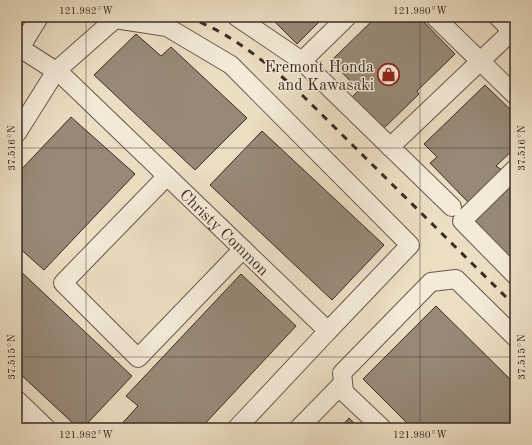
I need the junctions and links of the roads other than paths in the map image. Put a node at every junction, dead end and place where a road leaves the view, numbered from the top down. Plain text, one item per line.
1 (40, 17) edge
2 (237, 17) edge
3 (346, 17) edge
4 (435, 17) edge
5 (498, 17) edge
6 (513, 33) edge
7 (19, 51) edge
8 (479, 61) junction
9 (302, 62) junction
10 (56, 71) junction
11 (515, 95) edge
12 (17, 133) edge
13 (390, 147) junction
14 (515, 170) edge
15 (167, 176) junction
16 (452, 207) dead end
17 (243, 249) junction
18 (515, 275) edge
19 (328, 330) junction
20 (515, 337) edge
21 (343, 383) junction
22 (17, 400) edge
23 (27, 422) edge
24 (46, 428) edge
25 (237, 428) edge
26 (299, 428) edge
27 (382, 428) edge

1 - 7 street
2 - 9 street
3 - 9 street
4 - 8 street
5 - 6 street
6 - 8 street
7 - 10 street, Christy Common
8 - 11 street
8 - 13 street
9 - 13 street
10 - 12 street
10 - 15 street, Christy Common
10 - 19 street
13 - 16 street
14 - 18 street
15 - 17 street, Christy Common
15 - 17 street
17 - 19 street, Christy Common
19 - 25 street
20 - 21 street
21 - 26 street
21 - 27 street
22 - 23 street
23 - 24 street

